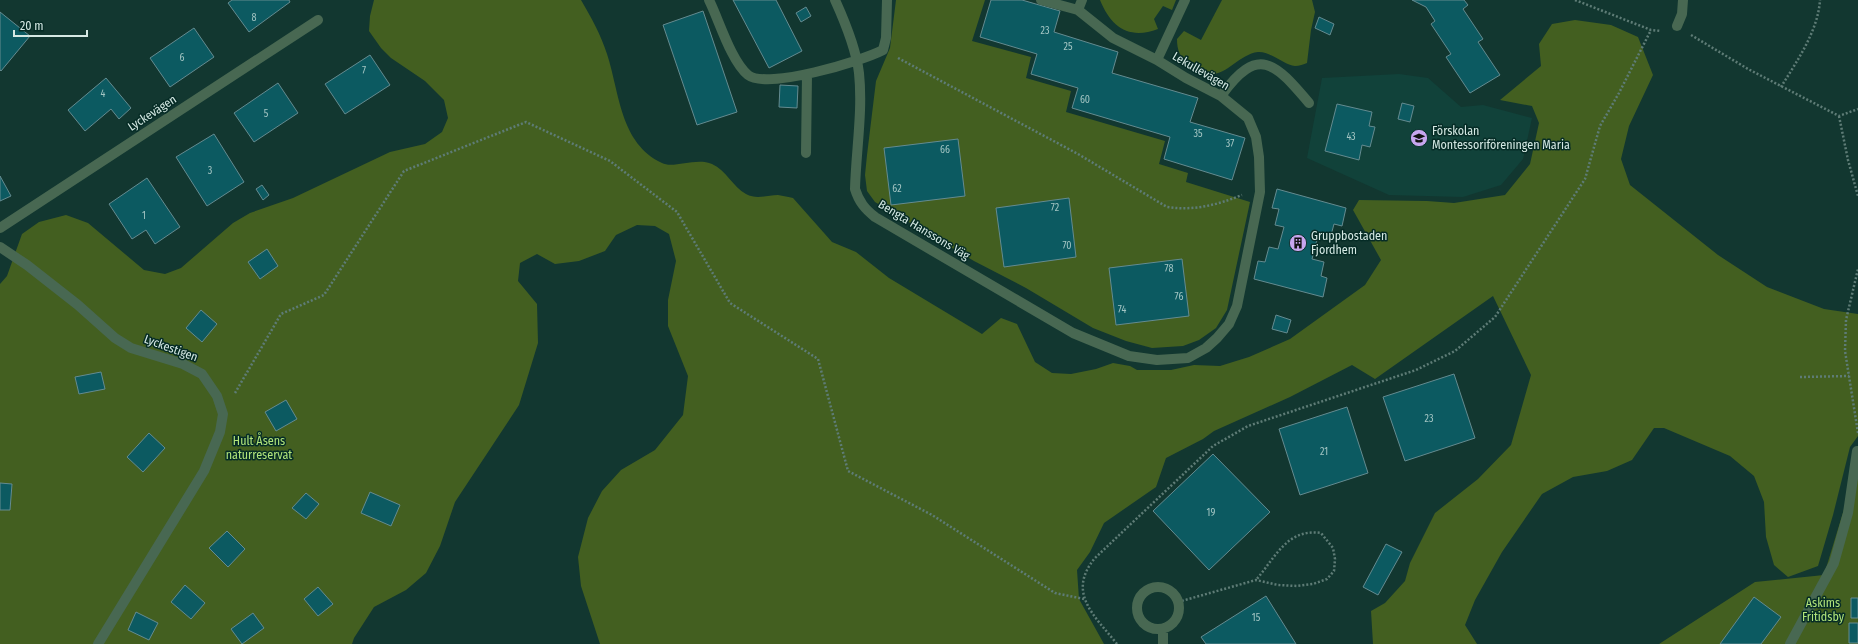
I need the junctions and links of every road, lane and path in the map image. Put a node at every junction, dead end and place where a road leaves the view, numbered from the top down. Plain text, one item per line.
1 (709, 0) edge
2 (835, 0) edge
3 (887, 0) edge
4 (1041, 0) edge
5 (1082, 0) edge
6 (1185, 0) edge
7 (1575, 0) edge
8 (1683, 0) edge
9 (1820, 0) edge
10 (1078, 10) junction
11 (318, 20) dead end
12 (1677, 26) junction
13 (1651, 30) junction
14 (883, 50) junction
15 (857, 60) junction
16 (1157, 60) junction
17 (807, 75) junction
18 (1781, 87) junction
19 (1222, 96) junction
20 (1309, 102) dead end
21 (1858, 109) edge
22 (1839, 116) junction
23 (806, 153) dead end
24 (1260, 192) junction
25 (1858, 196) edge
26 (0, 228) edge
27 (0, 247) edge
28 (1858, 269) edge
29 (1849, 376) junction
30 (1800, 377) dead end
31 (223, 414) junction
32 (1856, 419) dead end
33 (1857, 451) edge
34 (1256, 580) junction
35 (1084, 599) junction
36 (1178, 602) junction
37 (1163, 629) junction
38 (98, 644) edge
39 (1117, 644) edge
40 (1163, 644) edge
41 (1790, 644) edge

1 - 17 street
2 - 15 street, Bengta Hanssons Väg
3 - 14 street
4 - 10 street, Lekullevägen
5 - 10 street
6 - 16 street, Lekullevägen
7 - 13 path
8 - 12 street
9 - 18 path
10 - 16 street, Lekullevägen
11 - 26 street, Lyckevägen
12 - 13 path
12 - 18 path
13 - 35 path
14 - 15 street
14 - 24 path
15 - 17 street
15 - 24 street, Bengta Hanssons Väg
16 - 19 street, Lekullevägen
17 - 23 street
18 - 22 path
19 - 20 street
19 - 24 street, Lekullevägen
21 - 22 path
22 - 25 path
27 - 31 street, Lyckestigen
28 - 29 path
29 - 30 path
29 - 32 path
31 - 35 path
31 - 38 street, Lyckestigen
33 - 41 street
34 - 34 path
34 - 36 path
35 - 39 path
36 - 37 street
36 - 37 street
37 - 40 street

